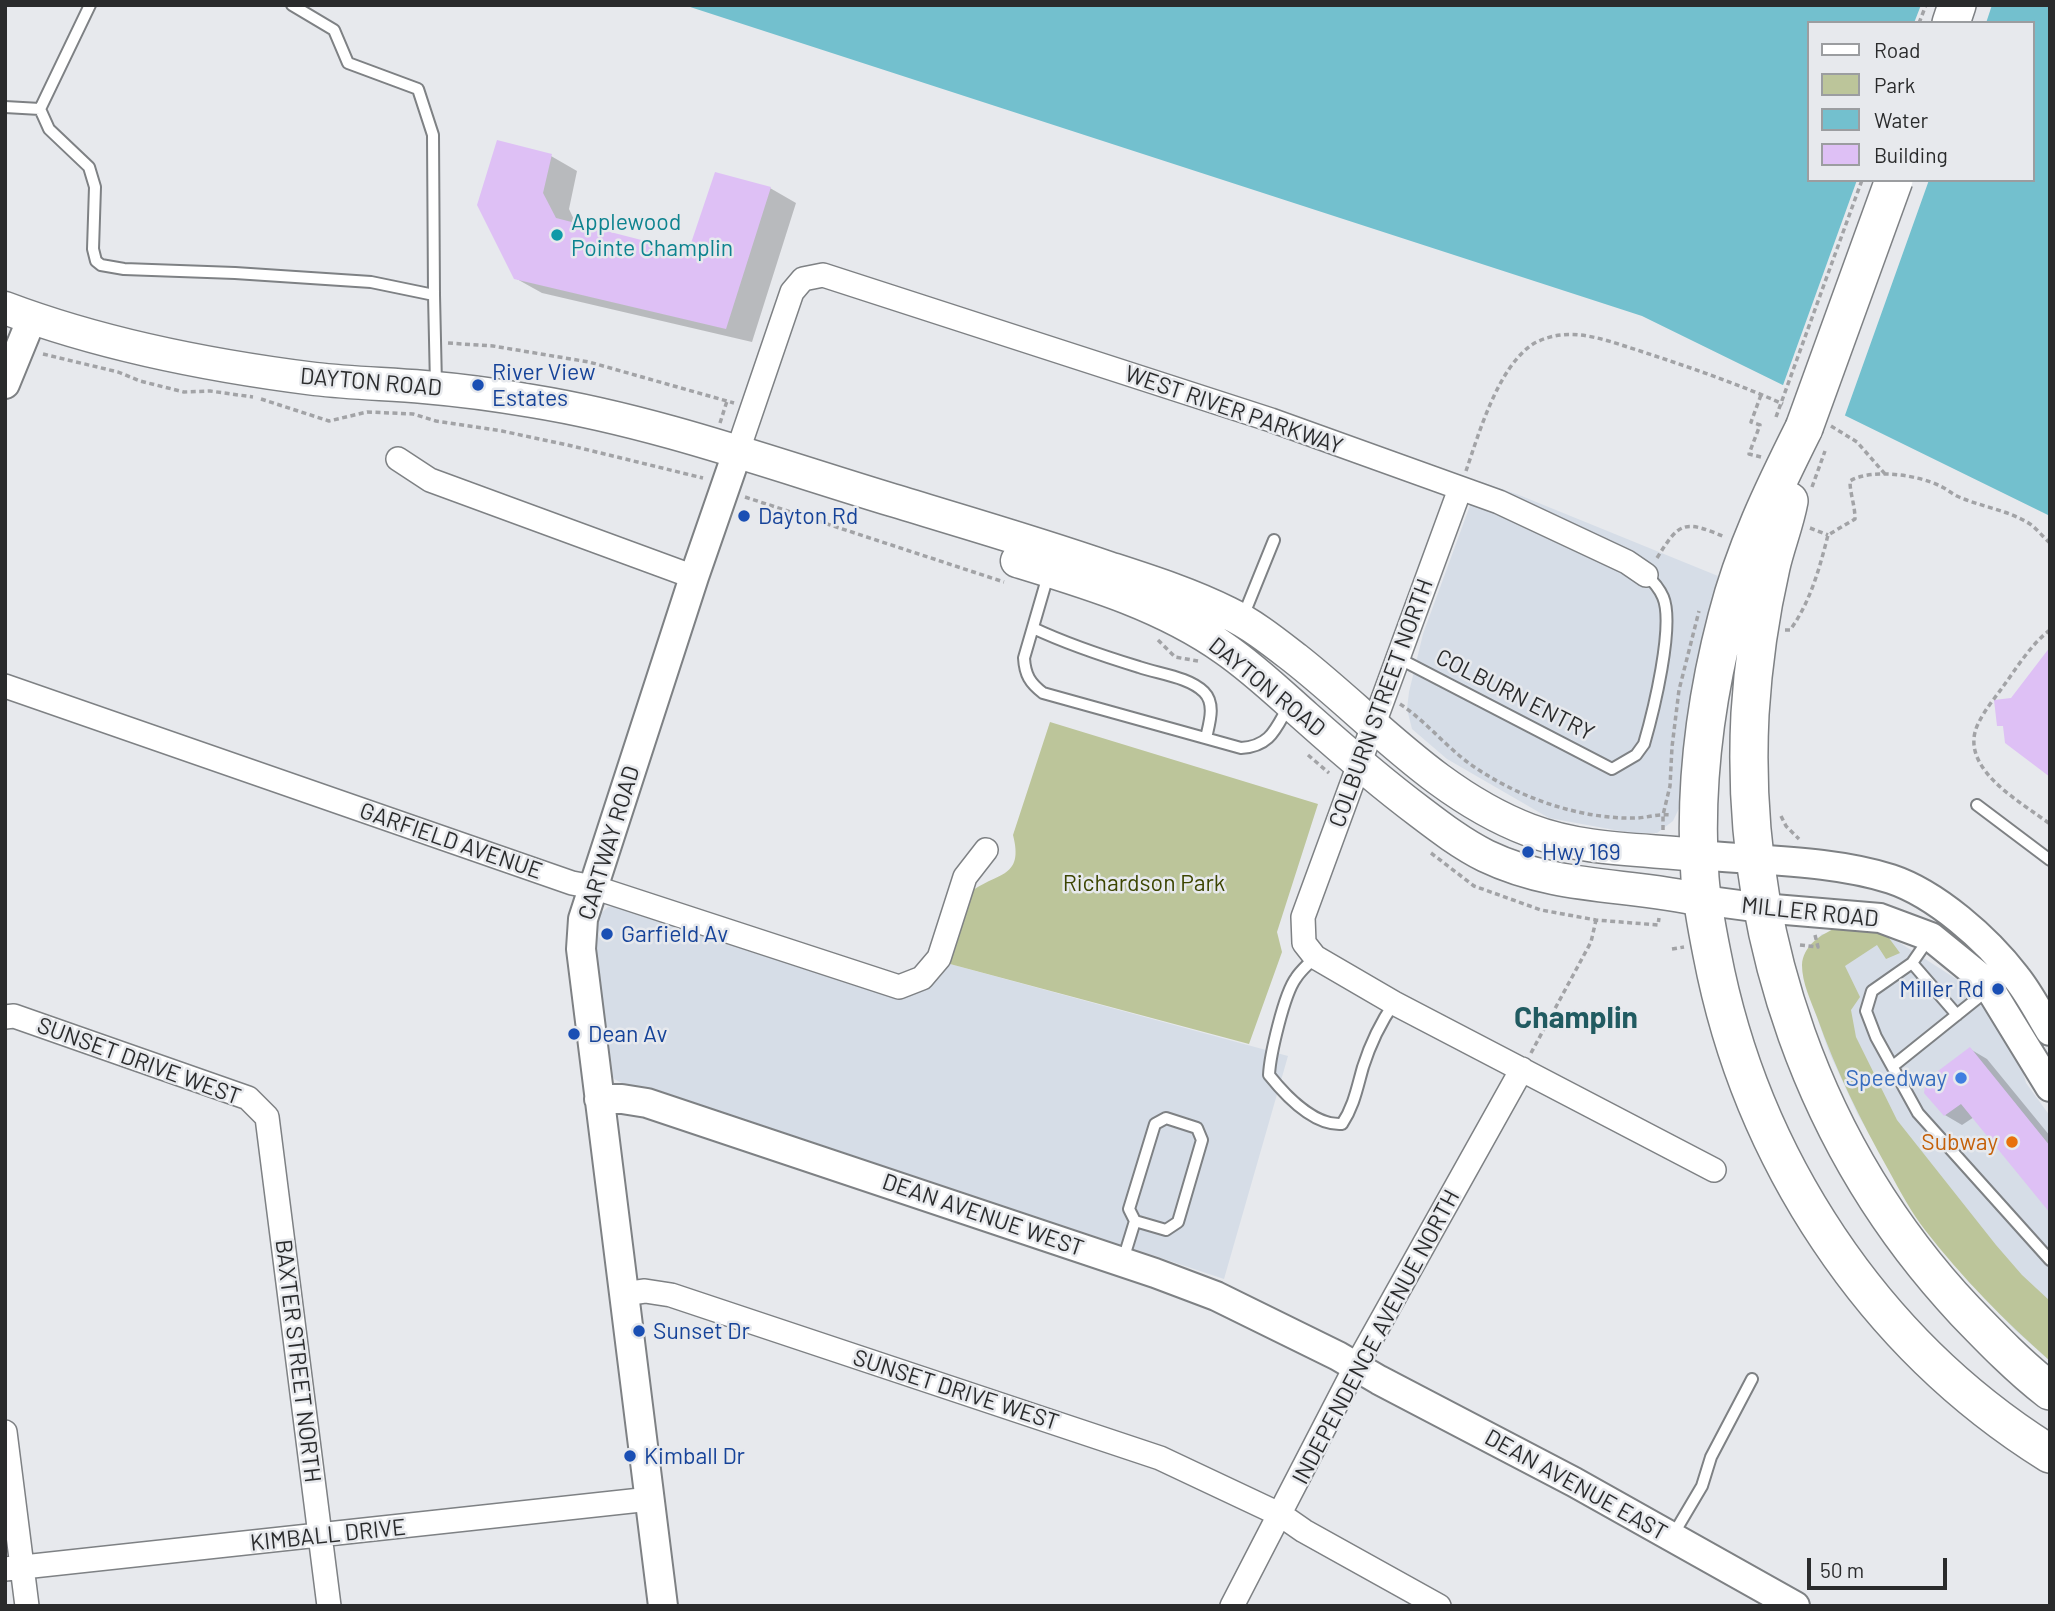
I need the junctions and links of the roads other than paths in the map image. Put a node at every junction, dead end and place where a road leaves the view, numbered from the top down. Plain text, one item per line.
1 (90, 5) edge
2 (292, 5) edge
3 (5, 107) edge
4 (40, 109) junction
5 (1893, 182) edge
6 (810, 276) joint
7 (434, 295) junction
8 (18, 313) edge
9 (5, 384) edge
10 (436, 388) junction
11 (1802, 423) junction
12 (737, 453) junction
13 (398, 459) dead end
14 (1460, 489) junction
15 (1274, 540) dead end
16 (1053, 560) junction
17 (1646, 575) joint
18 (694, 577) junction
19 (1241, 620) junction
20 (1033, 628) junction
21 (1398, 658) junction
22 (5, 686) edge
23 (1291, 703) junction
24 (1373, 724) junction
25 (1206, 738) junction
26 (1360, 764) junction
27 (1977, 805) dead end
28 (986, 850) dead end
29 (1699, 855) junction
30 (1754, 860) junction
31 (2050, 860) edge
32 (593, 887) junction
33 (1702, 900) junction
34 (1762, 908) junction
35 (1931, 937) junction
36 (1315, 957) junction
37 (1912, 963) junction
38 (2001, 980) junction
39 (1394, 1003) junction
40 (1957, 1015) junction
41 (5, 1017) edge
42 (2050, 1031) edge
43 (1892, 1066) junction
44 (1522, 1069) junction
45 (2050, 1087) edge
46 (599, 1099) junction
47 (267, 1117) joint
48 (1714, 1170) dead end
49 (1135, 1221) junction
50 (2050, 1260) edge
51 (1123, 1262) junction
52 (623, 1294) junction
53 (1356, 1366) junction
54 (1752, 1379) dead end
55 (2050, 1391) edge
56 (5, 1432) edge
57 (2050, 1454) edge
58 (650, 1499) junction
59 (1281, 1515) junction
60 (321, 1536) junction
61 (1672, 1537) junction
62 (14, 1568) edge
63 (1762, 1597) edge
64 (27, 1606) edge
65 (329, 1606) edge
66 (663, 1606) edge
67 (1232, 1606) edge
68 (1439, 1606) edge
69 (1795, 1606) edge

1 - 4 lane
2 - 7 lane
3 - 4 lane
4 - 7 lane
5 - 11 highway, bridge
6 - 12 street, CARTWAY ROAD
6 - 14 street, WEST RIVER PARKWAY
7 - 10 lane
8 - 9 street
8 - 10 main road, DAYTON ROAD
10 - 12 main road, DAYTON ROAD
11 - 29 highway
11 - 30 highway
12 - 16 main road, DAYTON ROAD
12 - 18 street, CARTWAY ROAD
13 - 18 street
14 - 17 street, WEST RIVER PARKWAY
14 - 21 street, COLBURN STREET NORTH
15 - 19 lane
16 - 19 main road, DAYTON ROAD
16 - 20 lane
16 - 23 main road, DAYTON ROAD
17 - 21 lane, COLBURN ENTRY
18 - 32 street, CARTWAY ROAD
19 - 24 main road, DAYTON ROAD
20 - 25 lane
20 - 25 lane
21 - 24 street, COLBURN STREET NORTH
22 - 32 street, GARFIELD AVENUE
23 - 25 lane
23 - 26 main road, DAYTON ROAD
24 - 26 street, COLBURN STREET NORTH
24 - 29 main road, DAYTON ROAD
26 - 33 main road, DAYTON ROAD
26 - 36 street, COLBURN STREET NORTH
27 - 31 lane
28 - 32 street, GARFIELD AVENUE
29 - 30 street, MILLER ROAD
29 - 33 highway
30 - 34 highway
30 - 38 street, MILLER ROAD
32 - 46 street, CARTWAY ROAD
33 - 34 street, MILLER ROAD
33 - 57 highway
34 - 35 street, MILLER ROAD
34 - 55 highway
35 - 37 lane
35 - 38 street, MILLER ROAD
36 - 39 street
36 - 39 lane
37 - 40 lane
37 - 43 lane
38 - 40 lane
38 - 42 street, MILLER ROAD
38 - 45 street, MILLER ROAD
39 - 44 street
40 - 43 lane
41 - 47 street, SUNSET DRIVE WEST
43 - 50 lane
44 - 48 street
44 - 53 street, INDEPENDENCE AVENUE NORTH
46 - 51 street, DEAN AVENUE WEST
46 - 52 street, CARTWAY ROAD
47 - 60 street, BAXTER STREET NORTH
49 - 49 lane
49 - 51 lane
51 - 53 street, DEAN AVENUE WEST
52 - 58 street, CARTWAY ROAD
52 - 59 street, SUNSET DRIVE WEST
53 - 59 street, INDEPENDENCE AVENUE NORTH
53 - 61 street, DEAN AVENUE EAST
54 - 61 lane
56 - 62 street
58 - 60 street, KIMBALL DRIVE
58 - 66 street, CARTWAY ROAD
59 - 67 street, INDEPENDENCE AVENUE NORTH
59 - 68 street, SUNSET DRIVE WEST
60 - 62 street, KIMBALL DRIVE
60 - 65 street, BAXTER STREET NORTH
61 - 63 street, DEAN AVENUE EAST
62 - 64 street
63 - 69 street, DEAN AVENUE EAST

